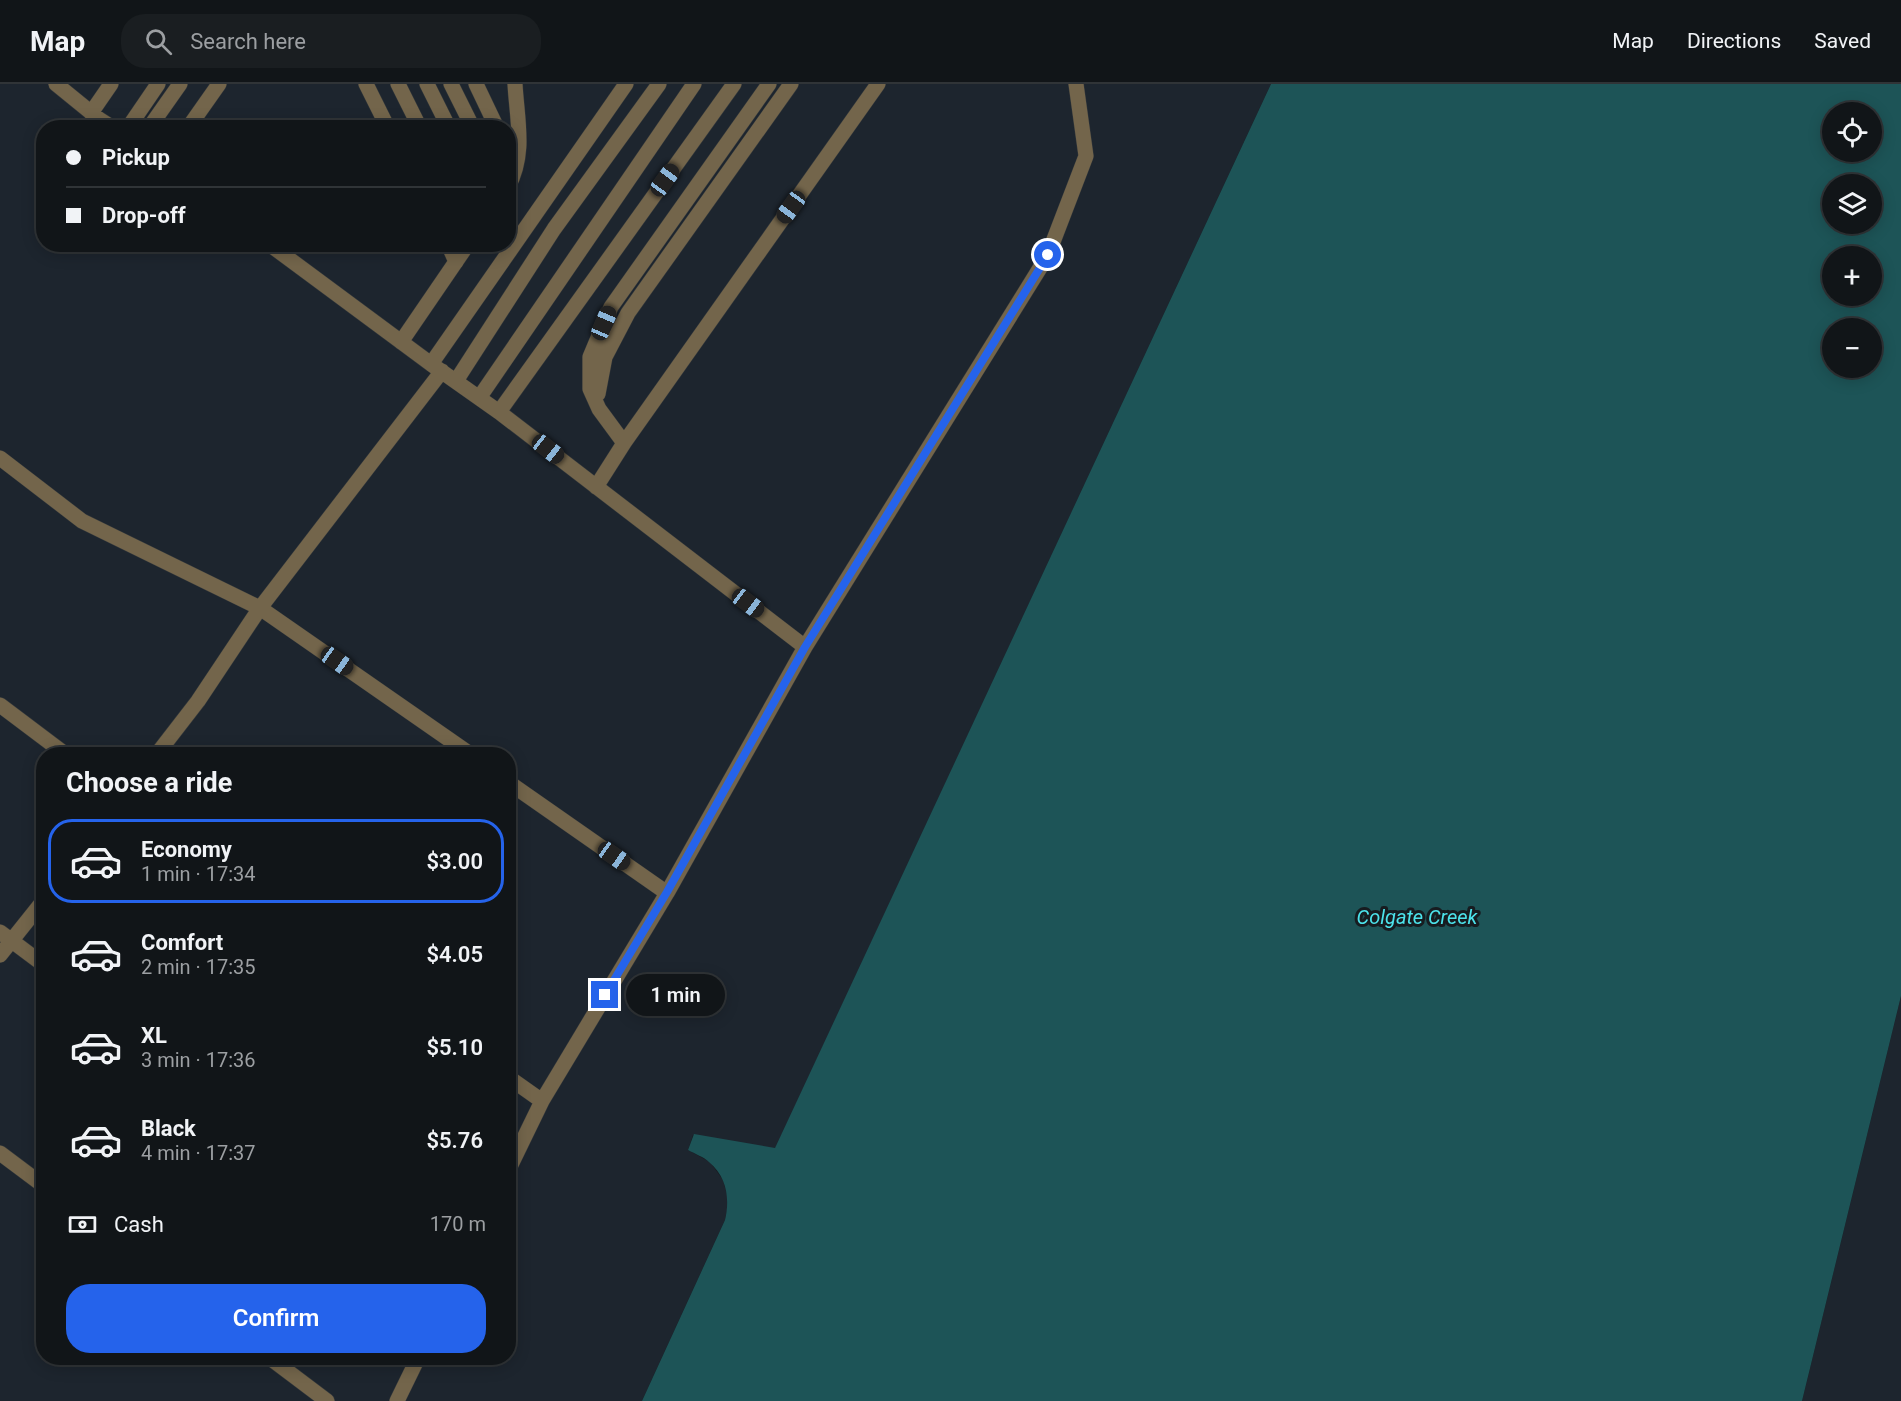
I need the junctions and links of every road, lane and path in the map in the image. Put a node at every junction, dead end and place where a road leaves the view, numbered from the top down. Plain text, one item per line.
1 (111, 84) edge
2 (158, 84) edge
3 (180, 84) edge
4 (219, 84) edge
5 (366, 84) edge
6 (398, 84) edge
7 (427, 84) edge
8 (451, 84) edge
9 (476, 84) edge
10 (626, 84) edge
11 (659, 84) edge
12 (694, 84) edge
13 (734, 84) edge
14 (769, 84) edge
15 (791, 84) edge
16 (879, 84) edge
17 (1076, 84) edge
18 (62, 86) edge
19 (514, 86) edge
20 (91, 113) junction
21 (101, 120) edge
22 (133, 120) edge
23 (155, 120) edge
24 (194, 120) edge
25 (384, 120) edge
26 (416, 120) edge
27 (446, 120) edge
28 (469, 120) edge
29 (493, 120) edge
30 (516, 168) edge
31 (516, 248) edge
32 (280, 252) edge
33 (452, 252) edge
34 (463, 252) edge
35 (514, 252) edge
36 (456, 262) junction
37 (401, 342) junction
38 (436, 368) junction
39 (456, 381) junction
40 (479, 398) junction
41 (599, 409) junction
42 (499, 412) junction
43 (624, 443) junction
44 (0, 458) edge
45 (596, 487) junction
46 (260, 608) junction
47 (805, 647) junction
48 (0, 705) edge
49 (56, 747) edge
50 (162, 747) edge
51 (460, 747) edge
52 (516, 788) edge
53 (667, 892) junction
54 (36, 908) edge
55 (6, 937) edge
56 (0, 955) edge
57 (36, 959) edge
58 (516, 1083) edge
59 (542, 1101) junction
60 (0, 1153) edge
61 (516, 1155) edge
62 (36, 1180) edge
63 (279, 1365) edge
64 (415, 1365) edge
65 (327, 1401) edge
66 (397, 1401) edge

1 - 20 lane
2 - 22 lane
3 - 23 lane
4 - 24 lane
5 - 25 lane
6 - 26 lane
7 - 27 lane
8 - 28 lane
9 - 29 lane
10 - 31 lane
11 - 39 lane
12 - 40 lane
13 - 42 lane
14 - 41 lane
15 - 41 lane
16 - 43 lane
17 - 47 lane
18 - 20 lane
19 - 30 lane
20 - 21 lane
32 - 37 lane
33 - 36 lane
34 - 36 lane
35 - 38 lane
36 - 37 lane
37 - 38 lane
38 - 39 lane
38 - 46 lane
39 - 40 lane
40 - 42 lane
41 - 43 lane
42 - 45 lane
43 - 45 lane
44 - 46 lane
45 - 47 lane
46 - 50 lane
46 - 51 lane
47 - 53 lane
48 - 49 lane
52 - 53 lane
53 - 59 lane
54 - 55 lane
55 - 56 lane
55 - 57 lane
58 - 59 lane
59 - 61 lane
60 - 62 lane
63 - 65 lane
64 - 66 lane

